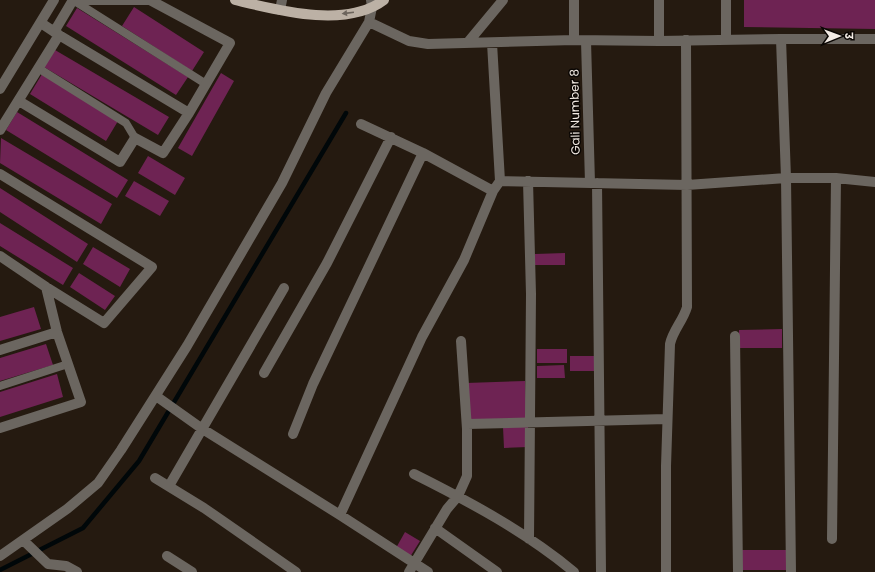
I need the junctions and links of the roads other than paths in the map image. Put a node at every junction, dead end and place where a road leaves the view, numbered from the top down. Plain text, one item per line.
1 (54, 0) edge
2 (73, 0) edge
3 (235, 0) edge
4 (384, 0) edge
5 (503, 0) edge
6 (574, 0) edge
7 (659, 0) edge
8 (726, 0) edge
9 (372, 3) edge
10 (281, 5) edge
11 (369, 22) junction
12 (41, 24) junction
13 (56, 33) junction
14 (726, 39) junction
15 (781, 39) junction
16 (875, 39) edge
17 (574, 40) junction
18 (686, 40) junction
19 (469, 41) junction
20 (586, 41) junction
21 (659, 41) junction
22 (492, 43) junction
23 (38, 68) junction
24 (206, 84) junction
25 (0, 89) edge
26 (18, 101) junction
27 (189, 113) junction
28 (362, 124) dead end
29 (0, 130) edge
30 (391, 137) junction
31 (135, 138) junction
32 (424, 153) junction
33 (0, 174) edge
34 (786, 178) junction
35 (836, 178) junction
36 (500, 181) junction
37 (528, 181) junction
38 (875, 182) edge
39 (593, 183) junction
40 (687, 185) junction
41 (493, 191) junction
42 (0, 256) edge
43 (46, 286) junction
44 (284, 288) dead end
45 (57, 332) junction
46 (734, 336) dead end
47 (461, 341) dead end
48 (0, 350) edge
49 (68, 364) junction
50 (264, 373) dead end
51 (0, 386) edge
52 (160, 398) junction
53 (667, 419) junction
54 (600, 421) junction
55 (530, 422) junction
56 (467, 424) junction
57 (0, 428) edge
58 (201, 428) junction
59 (293, 434) dead end
60 (414, 474) dead end
61 (155, 478) dead end
62 (169, 486) junction
63 (458, 496) junction
64 (340, 514) junction
65 (435, 528) junction
66 (529, 539) junction
67 (832, 539) dead end
68 (27, 543) junction
69 (0, 556) edge
70 (167, 556) dead end
71 (412, 568) edge
72 (77, 572) edge
73 (192, 572) edge
74 (296, 572) edge
75 (428, 572) edge
76 (497, 572) edge
77 (574, 572) edge
78 (601, 572) edge
79 (666, 572) edge
80 (738, 572) edge
81 (791, 572) edge

1 - 12 street
2 - 13 street
2 - 24 lane
2 - 24 street
3 - 10 main road
4 - 9 main road
5 - 19 street
6 - 17 street
7 - 21 street
8 - 14 street
9 -> 10 main road
9 - 11 street
11 - 19 street
11 - 52 street
12 - 13 street
12 - 25 street
13 - 23 street
13 - 27 street
14 - 15 street
14 - 18 street
15 - 16 street
15 - 34 street
17 - 20 street
17 - 22 street
18 - 21 street
18 - 40 street
19 - 22 street
20 - 21 street
20 - 39 street, Gali Number 8
22 - 36 street
23 - 26 street
23 - 31 lane
24 - 27 street
26 - 29 street
26 - 31 street
27 - 31 street
28 - 30 street
30 - 32 street
30 - 50 street
32 - 41 street
32 - 59 street
33 - 43 street
34 - 35 street
34 - 40 street
34 - 81 street
35 - 38 street
35 - 67 street
36 - 37 street
36 - 41 street
37 - 39 street
37 - 55 street
39 - 40 street
39 - 54 street, Gali Number 8
40 - 53 street
41 - 64 street
42 - 43 street
43 - 45 street
44 - 58 street
45 - 48 street
45 - 49 street
46 - 80 street
47 - 56 street
49 - 51 lane
49 - 57 street
52 - 58 street
52 - 68 street
53 - 54 street
53 - 79 street
54 - 55 street
54 - 78 street, Gali Number 8
55 - 56 street
55 - 66 street
56 - 63 street
58 - 62 street
58 - 64 street
60 - 63 street
61 - 62 street
62 - 74 street
63 - 65 street
63 - 66 street
64 - 71 street
65 - 71 street
65 - 76 street
66 - 77 street
68 - 69 street
68 - 72 street
70 - 73 street
71 - 75 street

